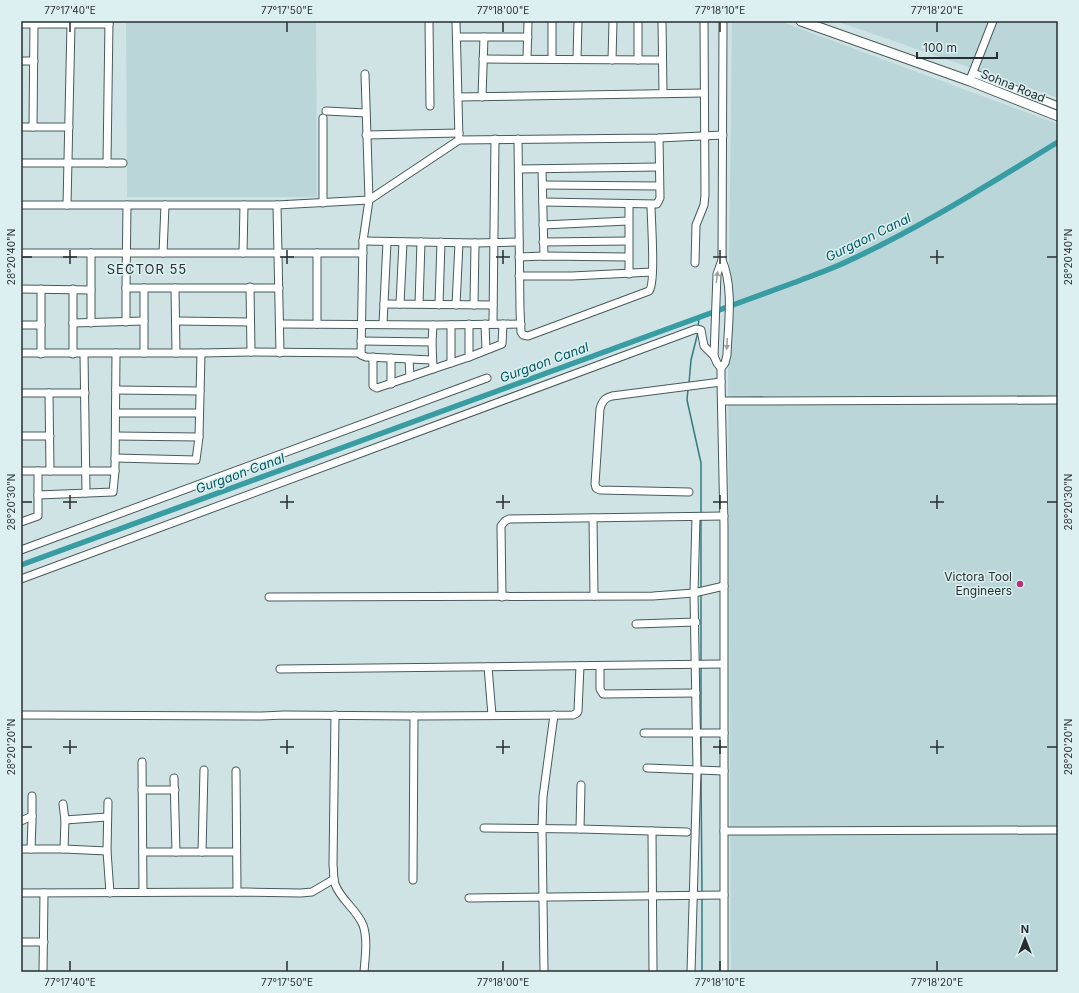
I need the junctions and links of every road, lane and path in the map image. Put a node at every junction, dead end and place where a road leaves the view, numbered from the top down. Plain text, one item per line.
1 (429, 21) edge
2 (456, 21) edge
3 (528, 21) edge
4 (552, 21) edge
5 (578, 21) edge
6 (613, 21) edge
7 (638, 21) edge
8 (662, 21) edge
9 (704, 21) edge
10 (723, 21) edge
11 (801, 21) edge
12 (993, 21) edge
13 (109, 23) edge
14 (21, 24) edge
15 (34, 24) junction
16 (71, 24) junction
17 (457, 37) junction
18 (484, 37) junction
19 (528, 37) junction
20 (484, 59) junction
21 (527, 59) junction
22 (552, 59) junction
23 (577, 59) junction
24 (612, 60) junction
25 (638, 60) junction
26 (662, 60) junction
27 (21, 61) edge
28 (34, 61) junction
29 (365, 74) dead end
30 (971, 77) junction
31 (663, 93) junction
32 (704, 93) junction
33 (482, 97) junction
34 (458, 98) junction
35 (430, 106) dead end
36 (1058, 106) edge
37 (366, 112) junction
38 (1058, 116) edge
39 (21, 127) edge
40 (33, 127) junction
41 (69, 127) junction
42 (366, 135) junction
43 (705, 136) junction
44 (723, 136) junction
45 (459, 137) junction
46 (659, 138) junction
47 (495, 139) junction
48 (518, 139) junction
49 (123, 162) dead end
50 (21, 163) edge
51 (69, 163) junction
52 (107, 163) junction
53 (659, 168) junction
54 (519, 169) junction
55 (542, 169) junction
56 (543, 184) junction
57 (659, 186) junction
58 (369, 200) junction
59 (543, 202) junction
60 (323, 203) junction
61 (629, 204) junction
62 (21, 205) edge
63 (67, 205) junction
64 (126, 205) junction
65 (165, 205) junction
66 (244, 205) junction
67 (278, 205) junction
68 (651, 205) junction
69 (628, 221) junction
70 (543, 225) junction
71 (363, 241) junction
72 (628, 241) junction
73 (387, 242) junction
74 (403, 242) junction
75 (421, 242) junction
76 (441, 242) junction
77 (459, 242) junction
78 (519, 242) junction
79 (543, 242) junction
80 (475, 243) junction
81 (493, 243) junction
82 (21, 253) edge
83 (91, 253) junction
84 (163, 253) junction
85 (243, 253) junction
86 (278, 253) junction
87 (317, 253) junction
88 (363, 253) junction
89 (125, 254) junction
90 (544, 256) junction
91 (519, 257) junction
92 (628, 258) junction
93 (722, 260) junction
94 (695, 263) dead end
95 (652, 272) junction
96 (629, 274) junction
97 (519, 276) junction
98 (250, 287) junction
99 (126, 288) junction
100 (144, 288) junction
101 (175, 288) junction
102 (279, 288) junction
103 (21, 289) edge
104 (41, 289) junction
105 (73, 289) junction
106 (91, 290) junction
107 (384, 304) junction
108 (400, 304) junction
109 (419, 304) junction
110 (439, 305) junction
111 (456, 305) junction
112 (474, 305) junction
113 (493, 305) junction
114 (144, 321) junction
115 (176, 321) junction
116 (126, 322) junction
117 (250, 322) junction
118 (73, 323) junction
119 (91, 323) junction
120 (493, 323) junction
121 (280, 324) junction
122 (317, 324) junction
123 (362, 324) junction
124 (383, 324) junction
125 (469, 324) junction
126 (485, 324) junction
127 (503, 324) junction
128 (521, 324) junction
129 (21, 325) edge
130 (41, 325) junction
131 (433, 325) junction
132 (451, 325) junction
133 (361, 340) junction
134 (432, 342) junction
135 (486, 350) junction
136 (251, 352) junction
137 (116, 353) junction
138 (144, 353) junction
139 (176, 353) junction
140 (201, 353) junction
141 (280, 353) junction
142 (361, 353) junction
143 (21, 354) edge
144 (41, 354) junction
145 (73, 354) junction
146 (84, 354) junction
147 (714, 356) junction
148 (373, 357) junction
149 (469, 357) junction
150 (390, 358) junction
151 (409, 359) junction
152 (432, 360) junction
153 (451, 363) junction
154 (722, 368) junction
155 (433, 369) junction
156 (410, 377) junction
157 (487, 378) dead end
158 (721, 382) junction
159 (391, 384) junction
160 (116, 390) junction
161 (200, 391) junction
162 (21, 393) edge
163 (48, 393) junction
164 (85, 393) junction
165 (1058, 400) edge
166 (722, 401) junction
167 (116, 413) junction
168 (199, 413) junction
169 (21, 436) edge
170 (50, 436) junction
171 (116, 436) junction
172 (199, 437) junction
173 (115, 458) junction
174 (21, 471) edge
175 (38, 471) junction
176 (50, 471) junction
177 (86, 471) junction
178 (115, 471) junction
179 (689, 492) dead end
180 (86, 493) junction
181 (38, 495) junction
182 (724, 516) junction
183 (700, 517) junction
184 (593, 518) junction
185 (21, 522) edge
186 (21, 550) edge
187 (21, 579) edge
188 (724, 586) junction
189 (699, 592) junction
190 (594, 596) junction
191 (269, 597) dead end
192 (502, 598) junction
193 (696, 622) junction
194 (636, 624) dead end
195 (700, 664) junction
196 (723, 664) junction
197 (580, 666) junction
198 (600, 666) junction
199 (488, 667) junction
200 (280, 669) dead end
201 (696, 693) junction
202 (21, 715) edge
203 (335, 715) junction
204 (492, 715) junction
205 (554, 715) junction
206 (414, 716) junction
207 (644, 733) dead end
208 (700, 734) junction
209 (724, 734) junction
210 (142, 762) dead end
211 (647, 768) dead end
212 (204, 770) dead end
213 (700, 770) junction
214 (236, 771) dead end
215 (724, 771) junction
216 (174, 778) dead end
217 (581, 785) dead end
218 (142, 790) junction
219 (175, 790) junction
220 (32, 796) dead end
221 (108, 802) dead end
222 (64, 804) dead end
223 (32, 816) junction
224 (107, 818) junction
225 (65, 820) junction
226 (21, 821) edge
227 (484, 828) dead end
228 (542, 828) junction
229 (580, 829) junction
230 (724, 830) junction
231 (1058, 830) edge
232 (652, 831) junction
233 (686, 832) dead end
234 (21, 849) edge
235 (31, 849) junction
236 (64, 849) junction
237 (107, 851) junction
238 (143, 852) junction
239 (176, 852) junction
240 (202, 852) junction
241 (236, 852) junction
242 (334, 879) junction
243 (413, 880) dead end
244 (143, 892) junction
245 (237, 892) junction
246 (21, 893) edge
247 (44, 893) junction
248 (110, 893) junction
249 (693, 895) junction
250 (724, 895) junction
251 (652, 896) junction
252 (469, 898) dead end
253 (542, 898) junction
254 (21, 942) edge
255 (44, 942) junction
256 (43, 972) edge
257 (364, 972) edge
258 (544, 972) edge
259 (653, 972) edge
260 (691, 972) edge
261 (724, 972) edge

1 - 35 street
2 - 17 street
3 - 19 street
4 - 22 street
5 - 23 street
6 - 24 street
7 - 25 street
8 - 26 street
9 - 32 street
10 - 44 street
11 - 30 main road, Sohna Road
12 - 30 street
13 - 16 street
13 - 52 street
14 - 15 street
15 - 16 street
15 - 28 street
16 - 41 street
17 - 18 street
17 - 34 street
18 - 19 street
18 - 20 street
19 - 21 street
20 - 21 street
20 - 33 street
21 - 22 street
22 - 23 street
23 - 24 street
24 - 25 street
25 - 26 street
26 - 31 street
27 - 28 street
28 - 40 street
29 - 37 street
30 - 36 street
30 - 38 main road, Sohna Road
31 - 32 street
31 - 33 street
32 - 43 street
33 - 34 street
34 - 45 street
37 - 42 street
37 - 60 street
39 - 40 street
40 - 41 street
41 - 51 street
42 - 45 street
42 - 58 street
43 - 44 street
43 - 46 street
43 - 94 street
44 - 93 street
45 - 47 street
45 - 58 street
46 - 48 street
46 - 53 street
47 - 48 street
47 - 81 street
48 - 54 street
49 - 52 street
50 - 51 street
51 - 52 street
51 - 63 street
53 - 55 street
53 - 57 street
54 - 55 street
54 - 78 street
55 - 56 street
56 - 57 street
56 - 59 street
57 - 68 street
58 - 60 street
58 - 71 street
59 - 61 street
59 - 70 street
60 - 67 street
61 - 68 street
61 - 69 street
62 - 63 street
63 - 64 street
64 - 65 street
64 - 89 street
65 - 66 street
65 - 84 street
66 - 67 street
66 - 85 street
67 - 86 street
68 - 95 street
69 - 70 street
69 - 72 street
70 - 79 street
71 - 73 street
71 - 88 street
72 - 79 street
72 - 92 street
73 - 74 street
73 - 107 street
74 - 75 street
74 - 108 street
75 - 76 street
75 - 109 street
76 - 77 street
76 - 110 street
77 - 80 street
77 - 111 street
78 - 81 street
78 - 91 street
79 - 90 street
80 - 81 street
80 - 112 street
81 - 113 street
82 - 83 street
83 - 89 street
83 - 106 street
84 - 85 street
84 - 89 street
85 - 86 street
86 - 87 street
86 - 102 street
87 - 88 street
87 - 122 street
88 - 123 street
89 - 99 street
90 - 91 street
90 - 92 street
91 - 97 street
92 - 96 street
147 -> 93 street
93 -> 154 street
95 - 96 street
95 - 128 street
96 - 97 street
97 - 128 street
98 - 101 street
98 - 102 street
98 - 117 street
99 - 100 street
99 - 116 street
100 - 101 street
100 - 114 street
101 - 115 street
102 - 121 street
103 - 104 street
104 - 105 street
104 - 130 street
105 - 106 street
105 - 118 street
106 - 119 street
107 - 108 street
107 - 124 street
108 - 109 street
109 - 110 street
110 - 111 street
111 - 112 street
112 - 113 street
113 - 120 street
114 - 116 street
114 - 138 street
115 - 117 street
115 - 139 street
116 - 119 street
117 - 136 street
118 - 119 street
118 - 145 street
120 - 126 street
120 - 127 street
121 - 122 street
121 - 141 street
122 - 123 street
123 - 124 street
123 - 133 street
124 - 131 street
125 - 126 street
125 - 132 street
125 - 149 street
126 - 135 street
127 - 128 street
127 - 135 street
129 - 130 street
130 - 144 street
131 - 132 street
131 - 134 street
132 - 153 street
133 - 134 street
133 - 142 street
134 - 152 street
135 - 149 street
136 - 140 street
136 - 141 street
137 - 138 street
137 - 146 street
137 - 160 street
138 - 139 street
139 - 140 street
140 - 161 street
141 - 142 street
142 - 148 street
143 - 144 street
144 - 145 street
145 - 146 street
146 - 164 street
147 - 154 street
147 - 187 street
148 - 150 street
148 - 159 street
149 - 153 street
150 - 151 street
150 - 159 street
151 - 152 street
151 - 156 street
152 - 155 street
153 - 155 street
154 - 158 street
155 - 156 street
156 - 159 street
157 - 186 street
158 - 166 street
158 - 179 street
160 - 161 street
160 - 167 street
161 - 168 street
162 - 163 street
163 - 164 street
163 - 170 street
164 - 177 street
165 - 166 street
166 - 182 street
167 - 168 street
167 - 171 street
168 - 172 street
169 - 170 street
170 - 176 street
171 - 172 street
171 - 173 street
172 - 173 street
173 - 178 street
174 - 175 street
175 - 176 street
175 - 181 street
176 - 177 street
177 - 178 street
177 - 180 street
178 - 180 street
180 - 181 street
181 - 185 street
182 - 183 street
182 - 188 street
183 - 184 street
183 - 189 street
184 - 190 street
184 - 192 street
188 - 189 street
188 - 196 street
189 - 190 street
189 - 193 street
190 - 192 street
191 - 192 street
193 - 194 street
193 - 195 street
195 - 196 street
195 - 198 street
195 - 201 street
196 - 209 street
197 - 198 street
197 - 199 street
197 - 205 street
198 - 201 street
199 - 200 street
199 - 204 street
201 - 208 street
202 - 203 street
203 - 206 street
203 - 242 street
204 - 205 street
204 - 206 street
205 - 228 street
206 - 243 street
207 - 208 street
208 - 209 street
208 - 213 street
209 - 215 street
210 - 218 street
211 - 213 street
212 - 240 street
213 - 215 street
213 - 249 street
214 - 241 street
215 - 230 street
216 - 219 street
217 - 229 street
218 - 219 street
218 - 238 street
219 - 239 street
220 - 223 street
221 - 224 street
222 - 225 street
223 - 226 street
223 - 235 street
224 - 225 street
224 - 237 street
225 - 236 street
227 - 228 street
228 - 229 street
228 - 253 street
229 - 232 street
230 - 231 street
230 - 250 street
232 - 233 street
232 - 251 street
234 - 235 street
235 - 236 street
236 - 237 street
237 - 248 street
238 - 239 street
238 - 244 street
239 - 240 street
240 - 241 street
241 - 245 street
242 - 245 street
242 - 257 street
244 - 245 street
244 - 248 street
246 - 247 street
247 - 248 street
247 - 255 street
249 - 250 street
249 - 251 street
249 - 260 street
250 - 261 street
251 - 253 street
251 - 259 street
252 - 253 street
253 - 258 street
254 - 255 street
255 - 256 street

